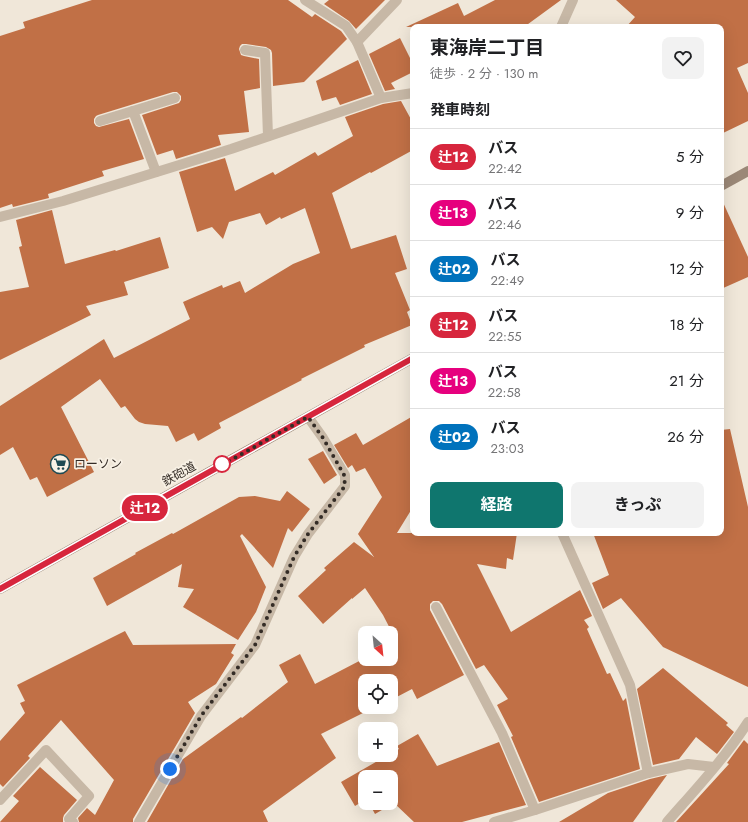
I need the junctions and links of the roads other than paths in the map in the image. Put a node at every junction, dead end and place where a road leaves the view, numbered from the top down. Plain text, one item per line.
1 (305, 0) edge
2 (397, 0) edge
3 (573, 0) edge
4 (562, 24) edge
5 (357, 42) junction
6 (245, 50) dead end
7 (410, 93) edge
8 (175, 98) dead end
9 (381, 98) junction
10 (133, 111) junction
11 (100, 121) dead end
12 (268, 136) junction
13 (748, 171) edge
14 (156, 172) junction
15 (724, 184) edge
16 (0, 217) edge
17 (410, 360) edge
18 (308, 417) junction
19 (563, 536) edge
20 (0, 589) edge
21 (436, 607) dead end
22 (748, 722) edge
23 (714, 767) junction
24 (648, 773) junction
25 (0, 800) edge
26 (535, 810) junction
27 (73, 822) edge
28 (140, 822) edge
29 (494, 822) edge
30 (667, 822) edge

1 - 5 street
2 - 5 street
3 - 4 street
5 - 9 street
6 - 12 street
7 - 9 street
8 - 10 street
9 - 12 street
10 - 11 street
10 - 14 street
12 - 14 street
13 - 15 street
14 - 16 street
17 - 18 street, 鉄砲道
18 - 20 street, 鉄砲道
18 - 28 street
19 - 24 street
21 - 26 street
22 - 23 street
23 - 24 street
23 - 30 street
24 - 26 street
25 - 27 street
26 - 29 street

